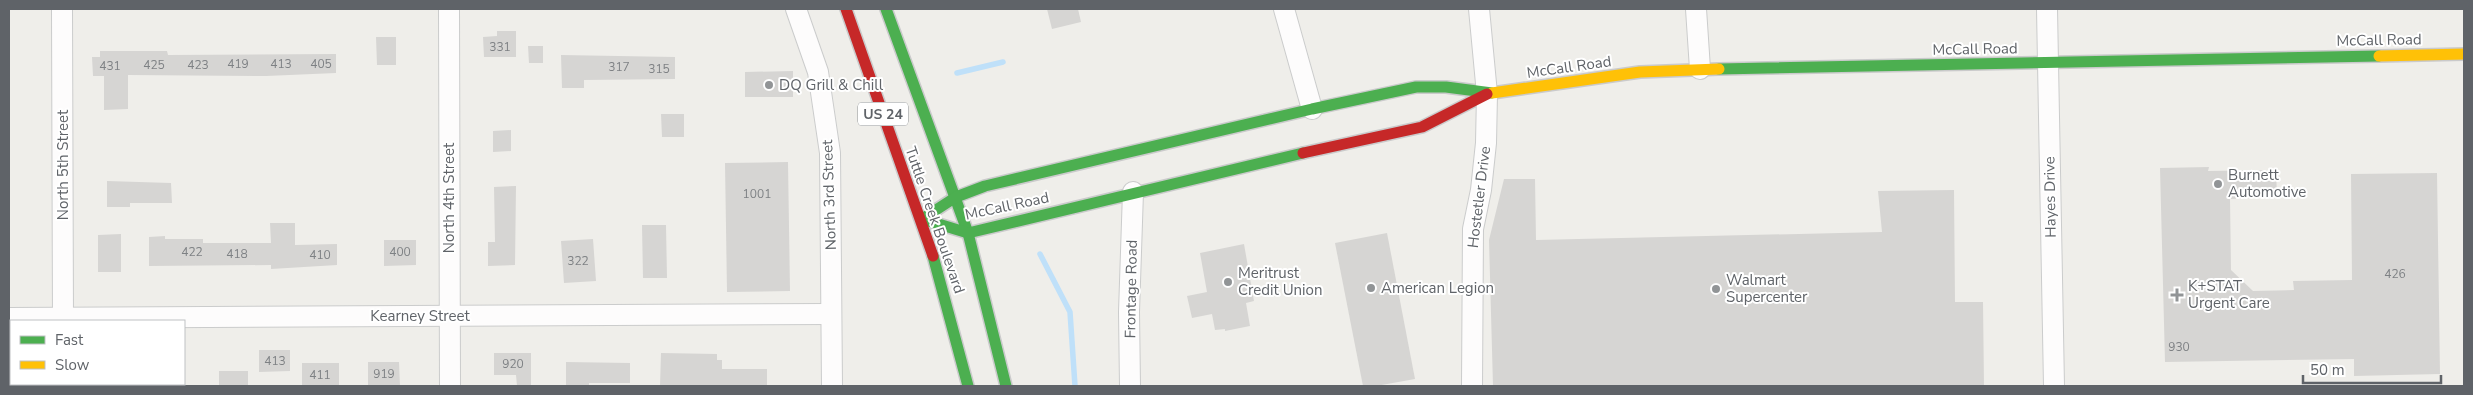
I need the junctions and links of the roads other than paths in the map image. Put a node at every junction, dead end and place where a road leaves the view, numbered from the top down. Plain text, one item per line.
1 (62, 9) edge
2 (449, 9) edge
3 (796, 9) edge
4 (846, 9) edge
5 (886, 9) edge
6 (1284, 9) edge
7 (1479, 9) edge
8 (1696, 9) edge
9 (2047, 9) edge
10 (2464, 54) edge
11 (2048, 63) junction
12 (1700, 69) junction
13 (1487, 94) junction
14 (1311, 117) junction
15 (1234, 129) junction
16 (1199, 149) dead end
17 (1256, 152) dead end
18 (1225, 170) junction
19 (1139, 184) junction
20 (956, 197) junction
21 (922, 219) junction
22 (968, 233) junction
23 (831, 314) junction
24 (450, 316) junction
25 (9, 318) edge
26 (63, 319) edge
27 (450, 386) edge
28 (832, 386) edge
29 (968, 386) edge
30 (1006, 386) edge
31 (1130, 386) edge
32 (1472, 386) edge
33 (2054, 386) edge

1 - 26 street, North 5th Street
2 - 24 street, North 4th Street
3 - 23 street, North 3rd Street
4 - 21 main road, Tuttle Creek Boulevard / US 24
5 - 20 main road, Tuttle Creek Boulevard / US 24
6 - 14 street
7 - 13 street, Hostetler Drive
8 - 12 street
9 - 11 street, Hayes Drive
10 - 11 main road, McCall Road
11 - 12 main road, McCall Road
11 - 33 street, Hayes Drive
12 - 13 main road, McCall Road
13 - 14 main road, McCall Road
13 - 18 main road, McCall Road
13 - 32 street, Hostetler Drive
14 - 15 main road, McCall Road
15 - 16 main road
15 - 20 main road, McCall Road
17 - 18 main road
18 - 19 main road, McCall Road
19 - 22 main road, McCall Road
19 - 31 street, Frontage Road
20 - 21 main road, McCall Road
20 - 22 main road, Tuttle Creek Boulevard / US 24
21 - 22 main road, McCall Road
21 - 29 main road, Tuttle Creek Boulevard / US 24
22 - 30 main road, Tuttle Creek Boulevard / US 24
23 - 24 street, Kearney Street
23 - 28 street, North 3rd Street
24 - 26 street, Kearney Street
24 - 27 street, North 4th Street
25 - 26 street, Kearney Street

